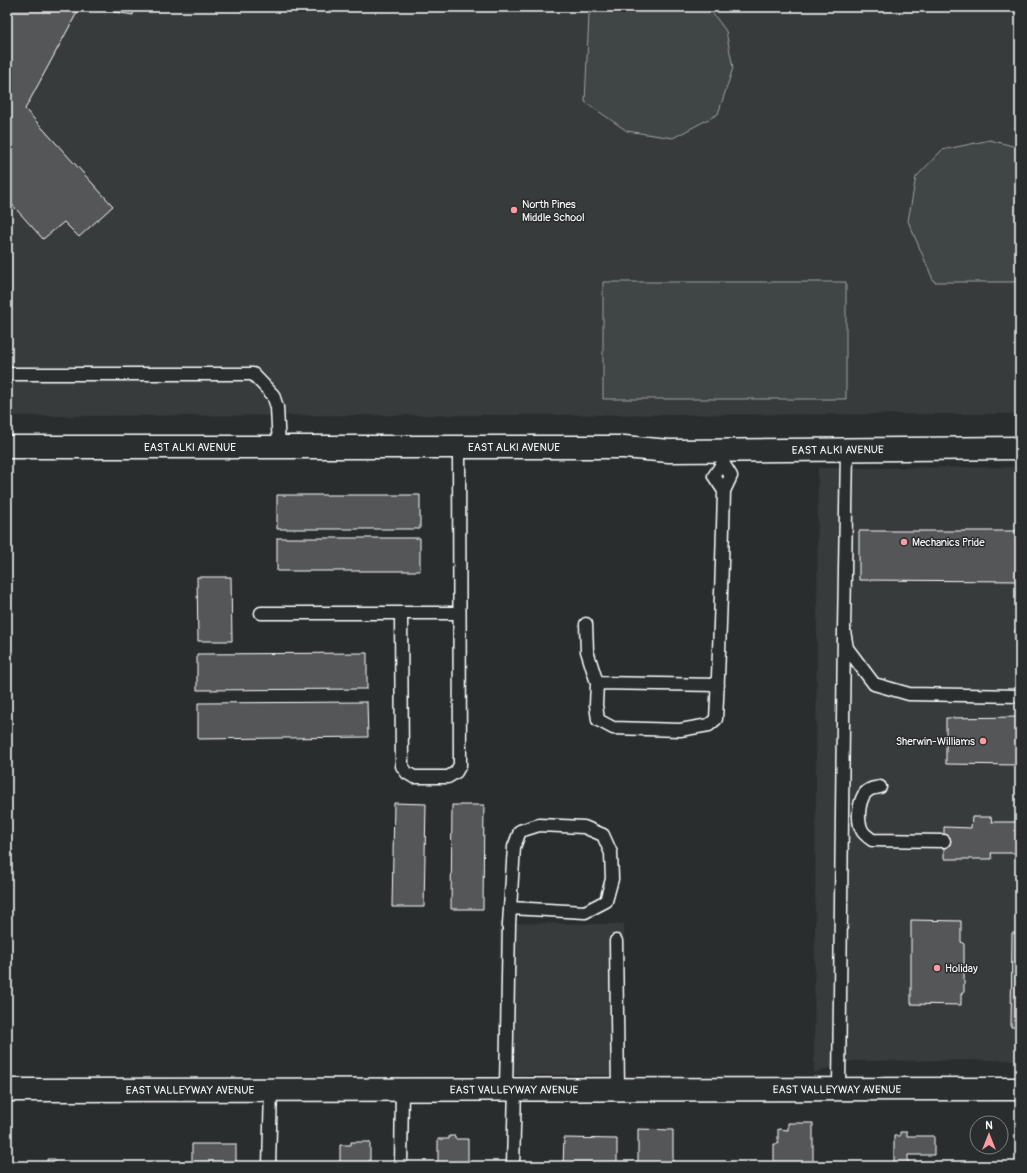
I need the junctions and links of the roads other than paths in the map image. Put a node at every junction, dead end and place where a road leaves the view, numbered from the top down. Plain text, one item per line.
1 (7, 374) edge
2 (7, 447) edge
3 (279, 447) junction
4 (459, 447) junction
5 (1020, 448) edge
6 (847, 450) junction
7 (723, 457) junction
8 (261, 613) dead end
9 (401, 613) junction
10 (459, 613) junction
11 (586, 624) dead end
12 (844, 631) junction
13 (597, 683) junction
14 (718, 685) junction
15 (1020, 696) edge
16 (880, 787) dead end
17 (944, 841) dead end
18 (510, 908) junction
19 (616, 941) dead end
20 (271, 1089) junction
21 (402, 1089) junction
22 (511, 1089) junction
23 (618, 1089) junction
24 (839, 1089) junction
25 (1020, 1089) edge
26 (7, 1090) edge
27 (269, 1166) edge
28 (401, 1166) edge
29 (512, 1166) edge

1 - 3 lane
2 - 3 street, EAST ALKI AVENUE
3 - 4 street, EAST ALKI AVENUE
4 - 7 street, EAST ALKI AVENUE
4 - 10 lane
5 - 6 street, EAST ALKI AVENUE
6 - 7 street, EAST ALKI AVENUE
6 - 12 lane
7 - 14 lane
8 - 9 lane
9 - 10 lane
9 - 10 lane
11 - 13 lane
12 - 15 lane
12 - 24 lane
13 - 14 lane
13 - 14 lane
16 - 17 lane
18 - 18 lane
18 - 22 lane
19 - 23 lane
20 - 21 street, EAST VALLEYWAY AVENUE
20 - 26 street, EAST VALLEYWAY AVENUE
20 - 27 lane
21 - 22 street, EAST VALLEYWAY AVENUE
21 - 28 lane
22 - 23 street, EAST VALLEYWAY AVENUE
22 - 29 lane
23 - 24 street, EAST VALLEYWAY AVENUE
24 - 25 street, EAST VALLEYWAY AVENUE

